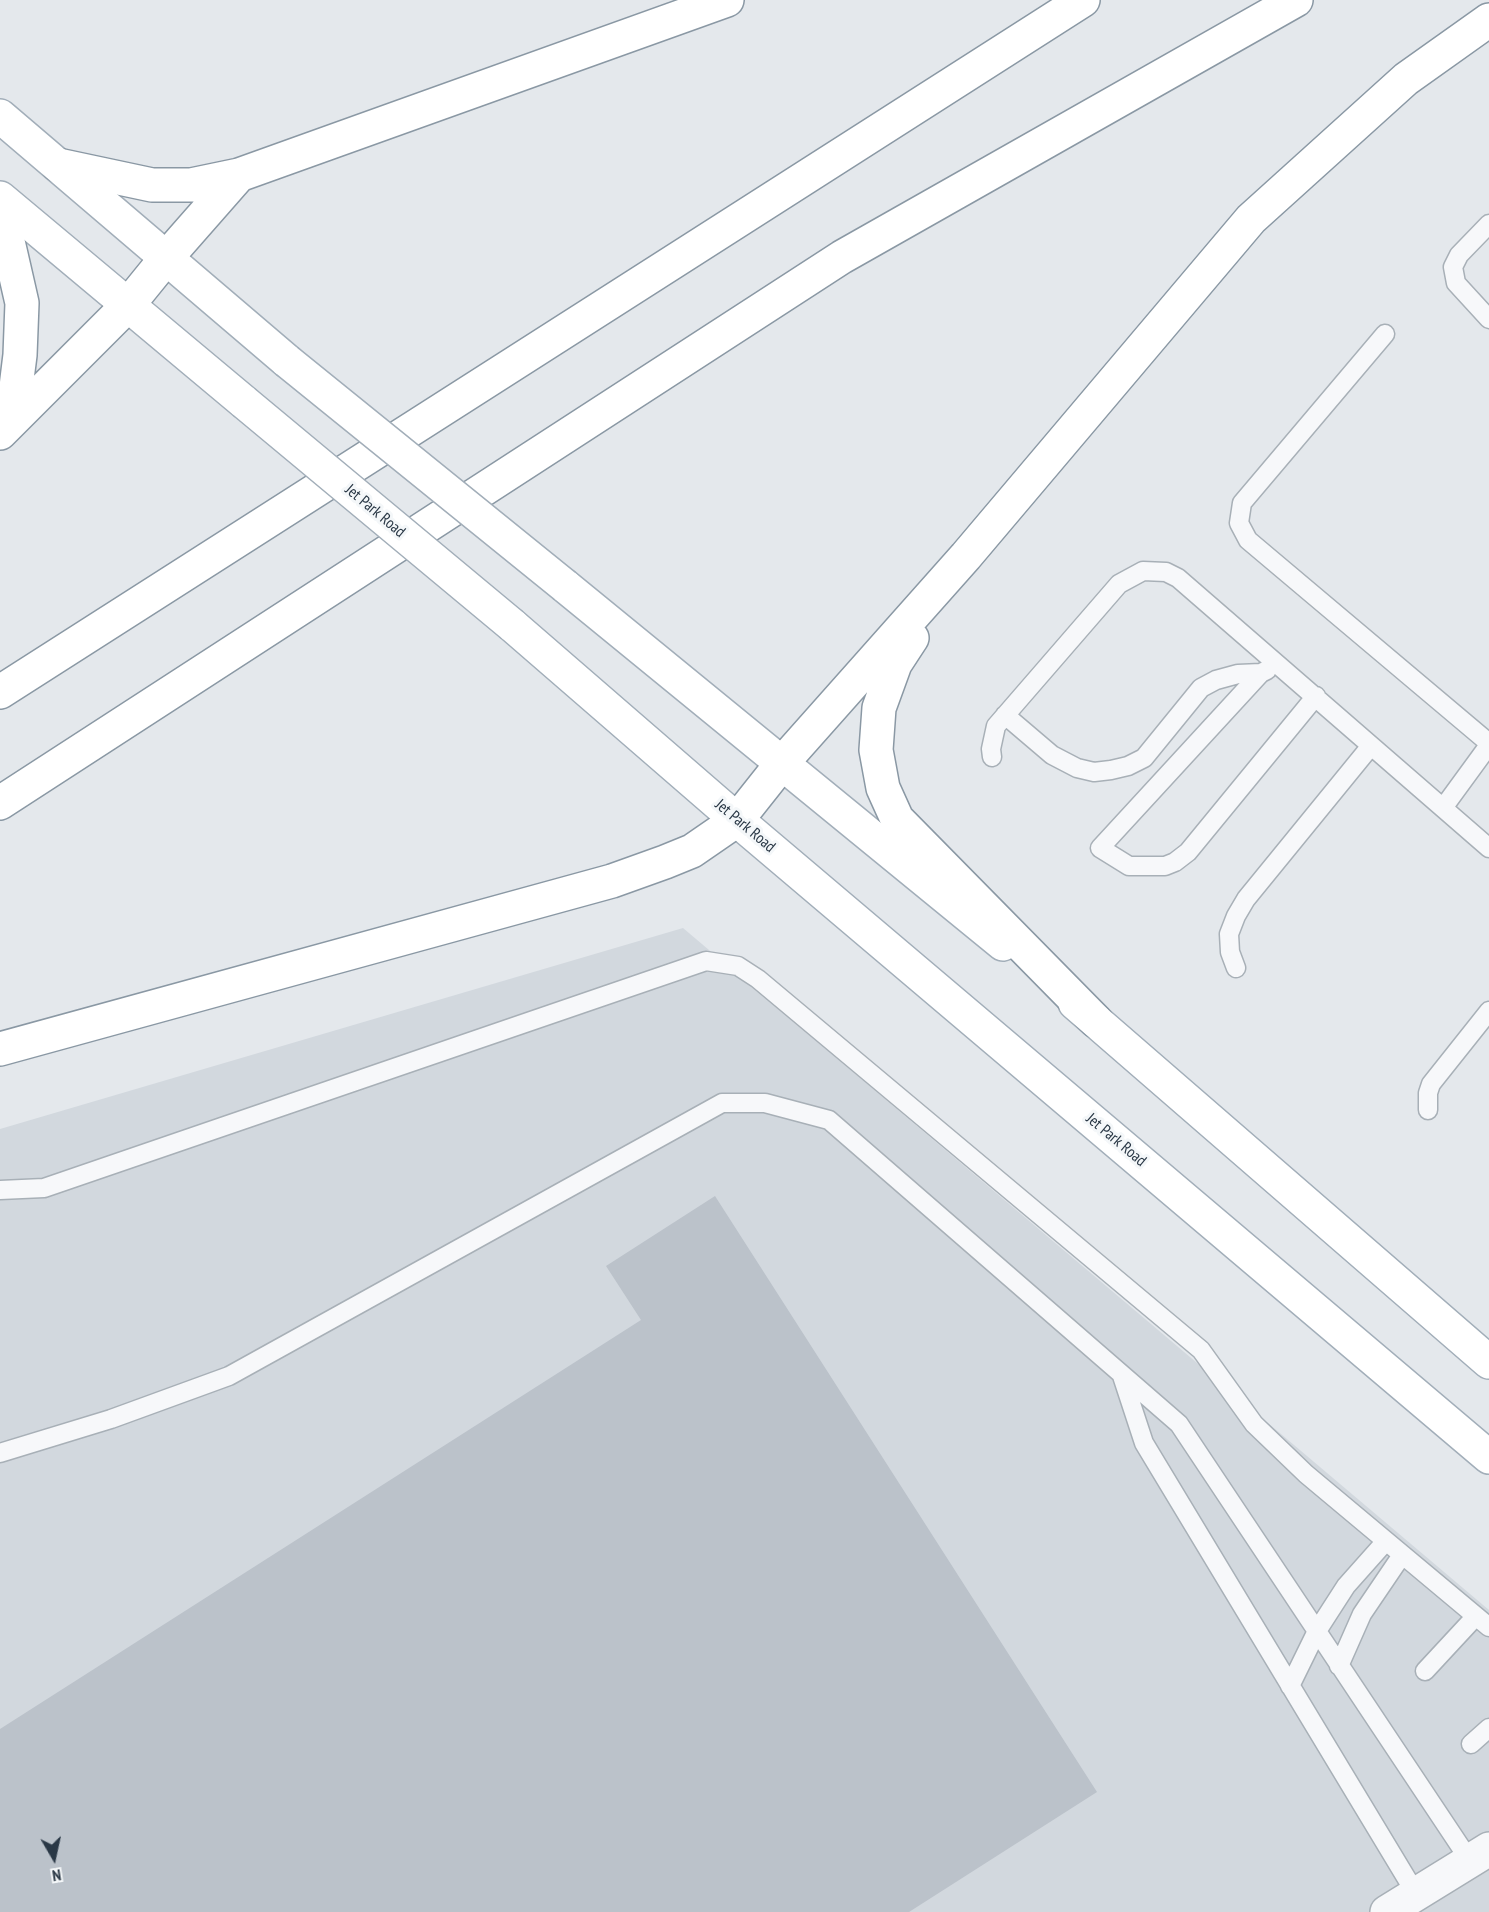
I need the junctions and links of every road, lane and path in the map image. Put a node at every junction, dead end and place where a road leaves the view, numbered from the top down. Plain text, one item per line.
1 (727, 0) edge
2 (1083, 0) edge
3 (1296, 0) edge
4 (1489, 20) edge
5 (0, 116) edge
6 (58, 165) junction
7 (239, 176) junction
8 (0, 198) edge
9 (1489, 224) edge
10 (0, 228) edge
11 (167, 257) junction
12 (128, 305) junction
13 (1489, 319) edge
14 (1385, 334) dead end
15 (3, 430) edge
16 (966, 556) junction
17 (1269, 669) junction
18 (0, 692) edge
19 (1316, 696) junction
20 (1005, 715) junction
21 (1489, 744) edge
22 (1370, 747) junction
23 (992, 757) dead end
24 (783, 762) junction
25 (0, 803) edge
26 (1443, 808) junction
27 (737, 820) junction
28 (1489, 848) edge
29 (1236, 968) dead end
30 (1489, 1011) edge
31 (1096, 1021) junction
32 (0, 1049) edge
33 (1428, 1110) dead end
34 (0, 1190) edge
35 (1444, 1324) junction
36 (1489, 1341) edge
37 (1489, 1362) edge
38 (1122, 1374) junction
39 (0, 1453) edge
40 (1489, 1457) edge
41 (1386, 1541) junction
42 (1402, 1555) junction
43 (1482, 1622) edge
44 (1317, 1631) junction
45 (1339, 1665) junction
46 (1425, 1671) dead end
47 (1290, 1686) junction
48 (1489, 1728) edge
49 (1471, 1744) dead end
50 (1479, 1855) edge
51 (1416, 1894) junction
52 (1387, 1912) edge

1 - 7 main road
2 - 18 main road
3 - 25 main road
4 - 16 main road
5 - 6 main road
6 - 7 main road
6 - 11 main road
7 - 11 main road
8 - 12 main road, Jet Park Road
9 - 13 lane
10 - 15 main road
11 - 12 main road
11 - 24 main road, bridge
12 - 15 main road
12 - 27 main road, Jet Park Road, bridge
14 - 21 lane
16 - 24 main road
16 - 31 main road
17 - 19 lane
17 - 19 lane
17 - 20 lane
17 - 20 lane
19 - 22 lane
20 - 23 lane
21 - 26 lane
22 - 26 lane
22 - 29 lane
24 - 27 main road
24 - 31 main road
26 - 28 lane
27 - 32 main road
27 - 40 main road, Jet Park Road
30 - 33 lane
31 - 35 main road
34 - 41 lane
35 - 36 lane
35 - 37 main road
38 - 39 lane
38 - 44 lane
38 - 47 lane
41 - 42 lane
41 - 44 lane
42 - 43 lane
42 - 45 lane
43 - 46 lane
44 - 45 lane
44 - 47 lane
45 - 50 lane
47 - 51 lane
48 - 49 lane
50 - 51 street
51 - 52 street

